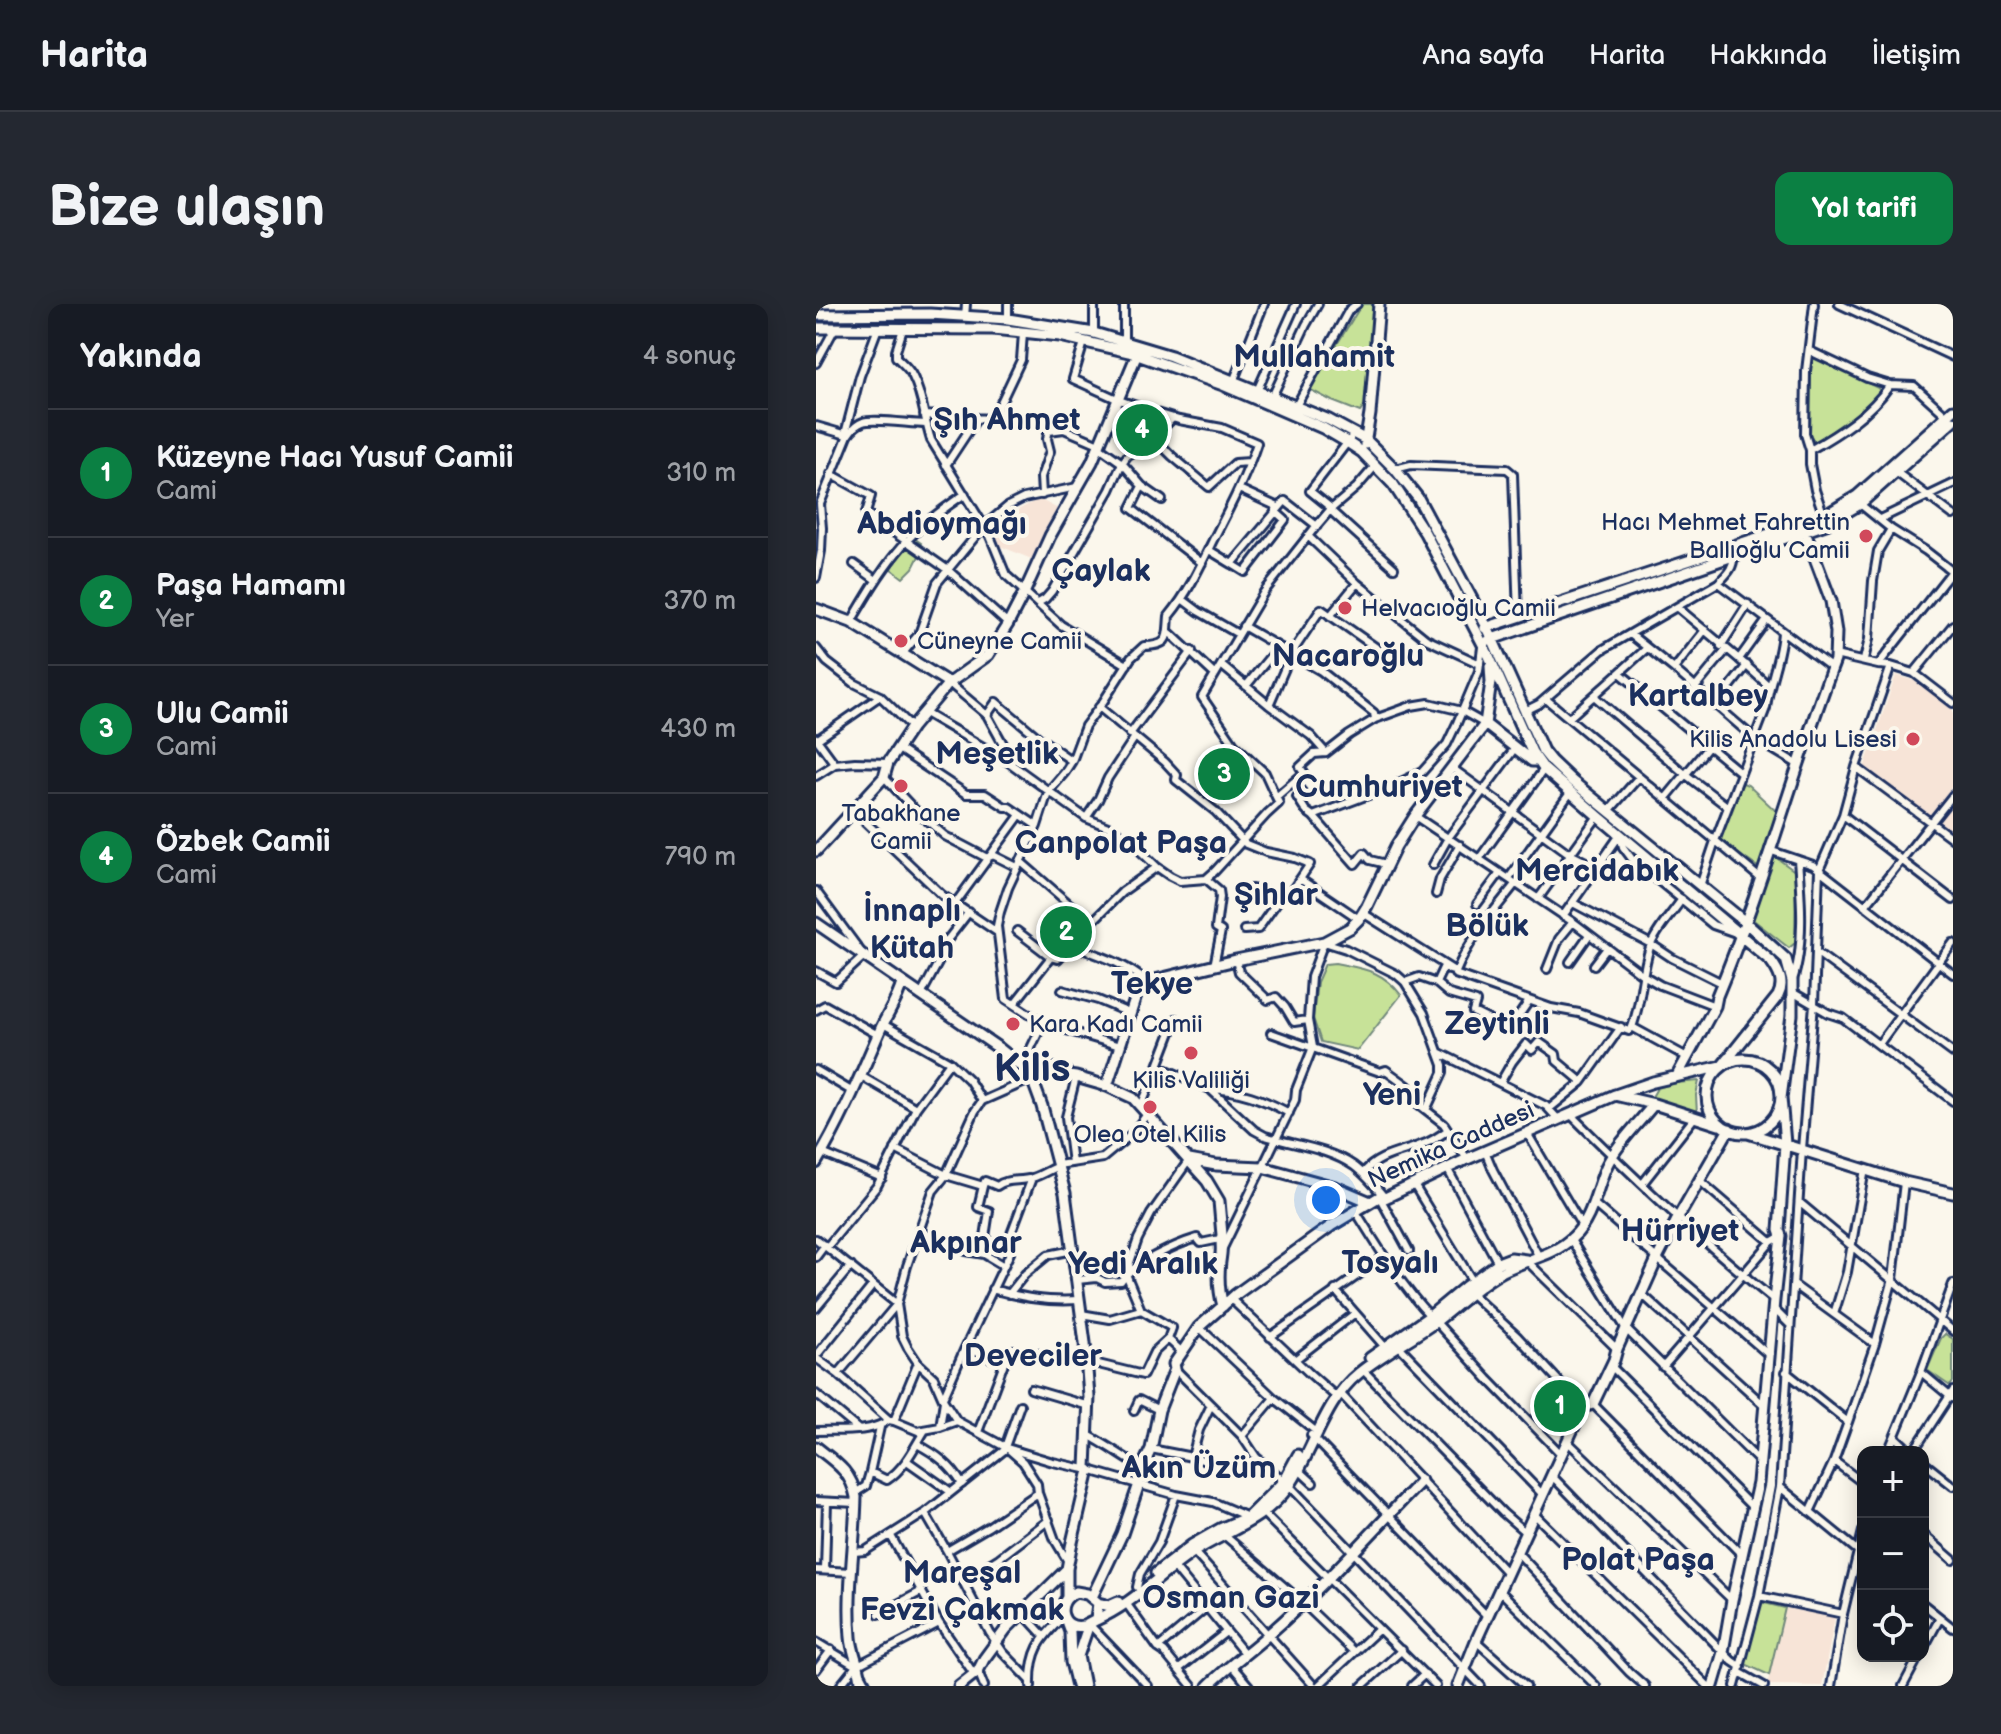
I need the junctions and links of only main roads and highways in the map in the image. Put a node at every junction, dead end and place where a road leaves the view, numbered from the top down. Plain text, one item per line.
1 (1379, 304) edge
2 (886, 309) edge
3 (816, 315) edge
4 (816, 328) edge
5 (1137, 354) junction
6 (1950, 421) edge
7 (1351, 438) junction
8 (1366, 440) junction
9 (1362, 452) junction
10 (1805, 527) junction
11 (816, 609) edge
12 (1481, 615) junction
13 (1504, 620) junction
14 (1487, 627) junction
15 (1477, 632) junction
16 (1512, 633) junction
17 (1488, 641) junction
18 (1494, 655) junction
19 (949, 683) junction
20 (1485, 724) junction
21 (1541, 765) junction
22 (818, 843) edge
23 (1745, 922) junction
24 (816, 923) edge
25 (1742, 936) junction
26 (902, 983) junction
27 (1722, 1066) junction
28 (1032, 1069) junction
29 (1677, 1076) junction
30 (1107, 1086) junction
31 (1615, 1095) junction
32 (1781, 1098) junction
33 (1654, 1104) junction
34 (1727, 1128) junction
35 (1745, 1133) junction
36 (1785, 1144) junction
37 (1189, 1160) junction
38 (816, 1163) edge
39 (1953, 1193) edge
40 (1378, 1199) junction
41 (1526, 1260) junction
42 (1471, 1288) junction
43 (1227, 1302) junction
44 (1433, 1319) junction
45 (1336, 1393) junction
46 (1313, 1434) junction
47 (816, 1447) edge
48 (1421, 1481) road end
49 (1287, 1483) junction
50 (1260, 1510) junction
51 (1068, 1565) junction
52 (1067, 1597) junction
53 (1095, 1600) junction
54 (1065, 1619) junction
55 (1092, 1622) junction
56 (861, 1681) edge
57 (959, 1686) edge
58 (1077, 1686) edge
59 (1084, 1686) edge
60 (1208, 1686) edge
61 (1458, 1686) edge
62 (1710, 1686) edge

1 - 8 main road
2 - 3 main road
2 - 7 main road
4 - 5 main road
5 - 7 main road
5 - 19 main road
6 - 10 main road
6 - 10 main road
7 - 8 main road
7 - 9 main road
8 - 9 main road
8 - 12 main road
9 - 15 main road
10 - 13 main road
10 - 16 main road
10 - 23 main road
11 - 19 main road
12 - 13 main road
12 - 14 main road
13 - 14 main road
14 - 15 main road
14 - 17 main road
15 - 17 main road
16 - 17 main road
16 - 18 main road
17 - 18 main road
18 - 20 main road
18 - 21 main road
18 - 23 main road
19 - 22 main road
20 - 21 main road
20 - 30 main road
21 - 25 main road
23 - 25 main road
23 - 32 main road
24 - 26 main road
25 - 27 main road
25 - 29 main road
26 - 28 main road
26 - 38 main road
27 - 29 main road, Nemika Caddesi
27 - 32 main road
27 - 34 main road
28 - 30 main road
28 - 51 main road
29 - 31 main road, Nemika Caddesi
30 - 37 main road
31 - 33 main road
31 - 40 main road, Nemika Caddesi
32 - 35 main road
32 - 36 main road
33 - 34 main road
33 - 41 main road
34 - 35 main road
34 - 61 main road
35 - 36 main road
36 - 39 main road
36 - 62 main road
37 - 40 main road
37 - 43 main road
40 - 43 main road, Nemika Caddesi
41 - 42 main road
41 - 42 main road
42 - 44 main road
43 - 53 main road, Nemika Caddesi
44 - 45 main road
44 - 45 main road
45 - 46 main road
46 - 49 main road
46 - 49 main road
47 - 56 main road
48 - 60 main road
49 - 50 main road
50 - 53 main road
50 - 55 main road
51 - 52 main road
51 - 57 main road
52 - 53 main road
52 - 54 main road
53 - 55 main road
54 - 55 main road
54 - 58 main road
55 - 59 main road

